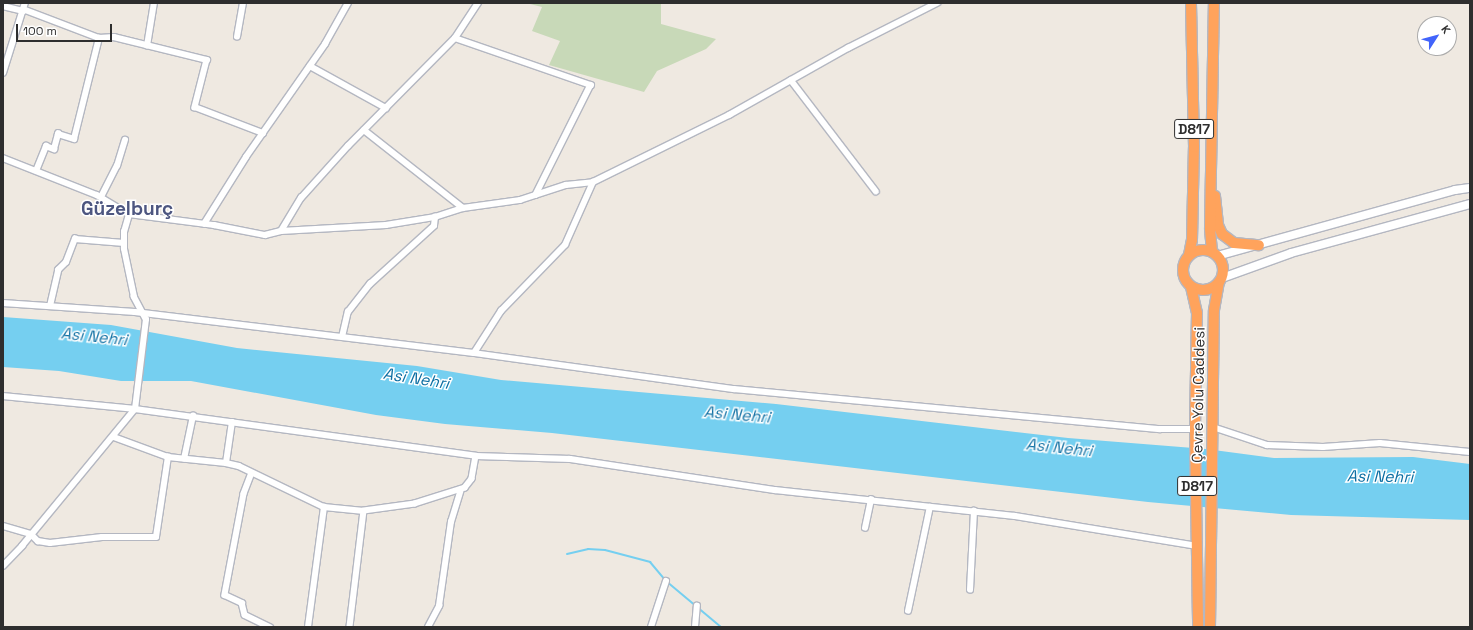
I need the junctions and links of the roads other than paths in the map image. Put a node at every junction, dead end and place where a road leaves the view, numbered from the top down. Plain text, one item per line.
1 (154, 3) edge
2 (243, 3) edge
3 (348, 3) edge
4 (478, 3) edge
5 (937, 3) edge
6 (1191, 3) edge
7 (1214, 3) edge
8 (3, 6) edge
9 (23, 8) edge
10 (237, 37) dead end
11 (99, 38) junction
12 (455, 38) junction
13 (147, 46) junction
14 (310, 66) junction
15 (3, 73) edge
16 (791, 80) junction
17 (386, 108) junction
18 (364, 130) junction
19 (263, 133) junction
20 (125, 140) dead end
21 (3, 158) edge
22 (36, 171) junction
23 (593, 182) junction
24 (1210, 187) junction
25 (1470, 188) edge
26 (876, 191) dead end
27 (536, 195) junction
28 (101, 197) junction
29 (1470, 204) edge
30 (463, 208) junction
31 (129, 214) junction
32 (435, 217) junction
33 (204, 224) junction
34 (281, 231) junction
35 (124, 243) junction
36 (1259, 245) junction
37 (1214, 254) junction
38 (1189, 255) junction
39 (1220, 280) junction
40 (1191, 287) junction
41 (3, 303) edge
42 (50, 306) junction
43 (141, 314) junction
44 (342, 337) junction
45 (474, 353) junction
46 (3, 396) edge
47 (135, 409) junction
48 (192, 416) junction
49 (232, 422) junction
50 (1213, 427) junction
51 (1196, 433) junction
52 (114, 437) junction
53 (1470, 452) edge
54 (476, 456) junction
55 (168, 457) junction
56 (184, 459) junction
57 (226, 462) junction
58 (252, 473) junction
59 (461, 490) junction
60 (871, 500) junction
61 (324, 507) junction
62 (930, 507) junction
63 (364, 511) junction
64 (974, 511) junction
65 (3, 526) edge
66 (865, 528) dead end
67 (31, 534) junction
68 (1198, 541) junction
69 (3, 566) edge
70 (666, 581) dead end
71 (970, 590) dead end
72 (697, 606) dead end
73 (908, 611) dead end
74 (270, 627) edge
75 (308, 627) edge
76 (350, 627) edge
77 (428, 627) edge
78 (651, 627) edge
79 (695, 627) edge
80 (1198, 627) edge
81 (1210, 627) edge

1 - 13 street
2 - 10 street
3 - 14 street
4 - 12 street
5 - 16 street
6 - 38 highway, Çevre Yolu Caddesi / D817
7 - 24 highway, Çevre Yolu Caddesi / D817
8 - 9 street
9 - 11 street
9 - 15 street
11 - 13 street
11 - 22 street
12 - 17 street
12 - 27 street
13 - 19 street
14 - 17 street
14 - 19 street
16 - 23 street
16 - 26 street
17 - 18 street
18 - 30 street
18 - 34 street
19 - 33 street
20 - 28 street
21 - 22 street
22 - 28 street
23 - 27 street
23 - 45 street
24 - 36 highway
24 - 37 highway, Çevre Yolu Caddesi / D817
25 - 36 street
27 - 30 street
28 - 31 street
29 - 39 street
30 - 32 street
31 - 33 street
31 - 35 street
32 - 34 street
32 - 44 street
33 - 34 street
35 - 42 street
35 - 43 street
36 - 37 street
37 - 38 highway
37 - 39 highway, Çevre Yolu Caddesi / D817
38 - 40 highway, Çevre Yolu Caddesi / D817
39 - 40 highway
39 - 50 highway, Çevre Yolu Caddesi / D817
40 - 51 highway, Çevre Yolu Caddesi / D817
41 - 42 street
42 - 43 street
43 - 44 street
43 - 47 street
44 - 45 street
45 - 51 street
46 - 47 street
47 - 48 street
47 - 52 street
48 - 49 street
48 - 56 street
49 - 54 street
49 - 57 street
50 - 53 street
50 - 81 highway, Çevre Yolu Caddesi / D817
51 - 68 highway, Çevre Yolu Caddesi / D817
52 - 55 street
52 - 67 street
54 - 59 street
54 - 60 street
55 - 56 street
55 - 67 street
56 - 57 street
57 - 58 street
58 - 61 street
58 - 74 street
59 - 63 street
59 - 77 street
60 - 62 street
60 - 66 street
61 - 63 street
61 - 75 street
62 - 64 street
62 - 73 street
63 - 76 street
64 - 68 street
64 - 71 street
65 - 67 street
67 - 69 street
68 - 80 highway, Çevre Yolu Caddesi / D817
70 - 78 street
72 - 79 street

